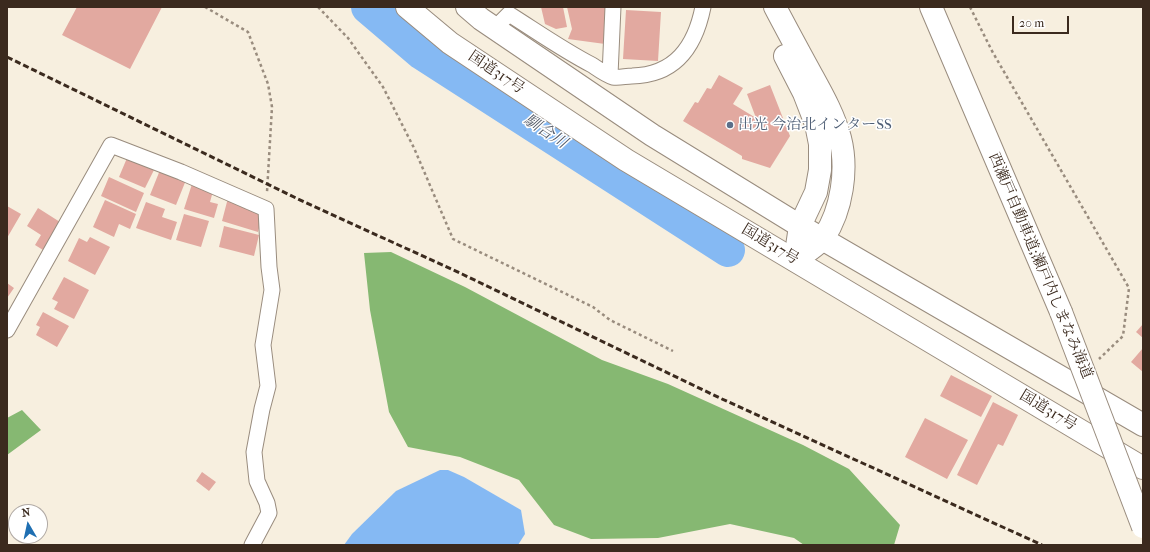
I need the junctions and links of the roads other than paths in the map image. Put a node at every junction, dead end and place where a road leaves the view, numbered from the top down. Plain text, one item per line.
1 (407, 7) edge
2 (467, 7) edge
3 (613, 7) edge
4 (703, 7) edge
5 (760, 7) edge
6 (775, 7) edge
7 (931, 7) edge
8 (495, 28) junction
9 (610, 75) junction
10 (800, 226) junction
11 (824, 239) junction
12 (795, 260) junction
13 (7, 330) edge
14 (1143, 425) edge
15 (1143, 468) edge
16 (1143, 527) edge
17 (252, 545) edge

1 - 12 highway, 国道317号
2 - 8 highway
3 - 9 street
4 - 9 street
5 - 10 highway
6 - 11 highway
7 - 16 highway, 西瀬戸自動車道;瀬戸内しまなみ海道, bridge
8 - 9 street
8 - 10 highway
10 - 11 highway
10 - 12 highway
11 - 12 highway
11 - 14 highway
12 - 15 highway, 国道317号
13 - 17 street

